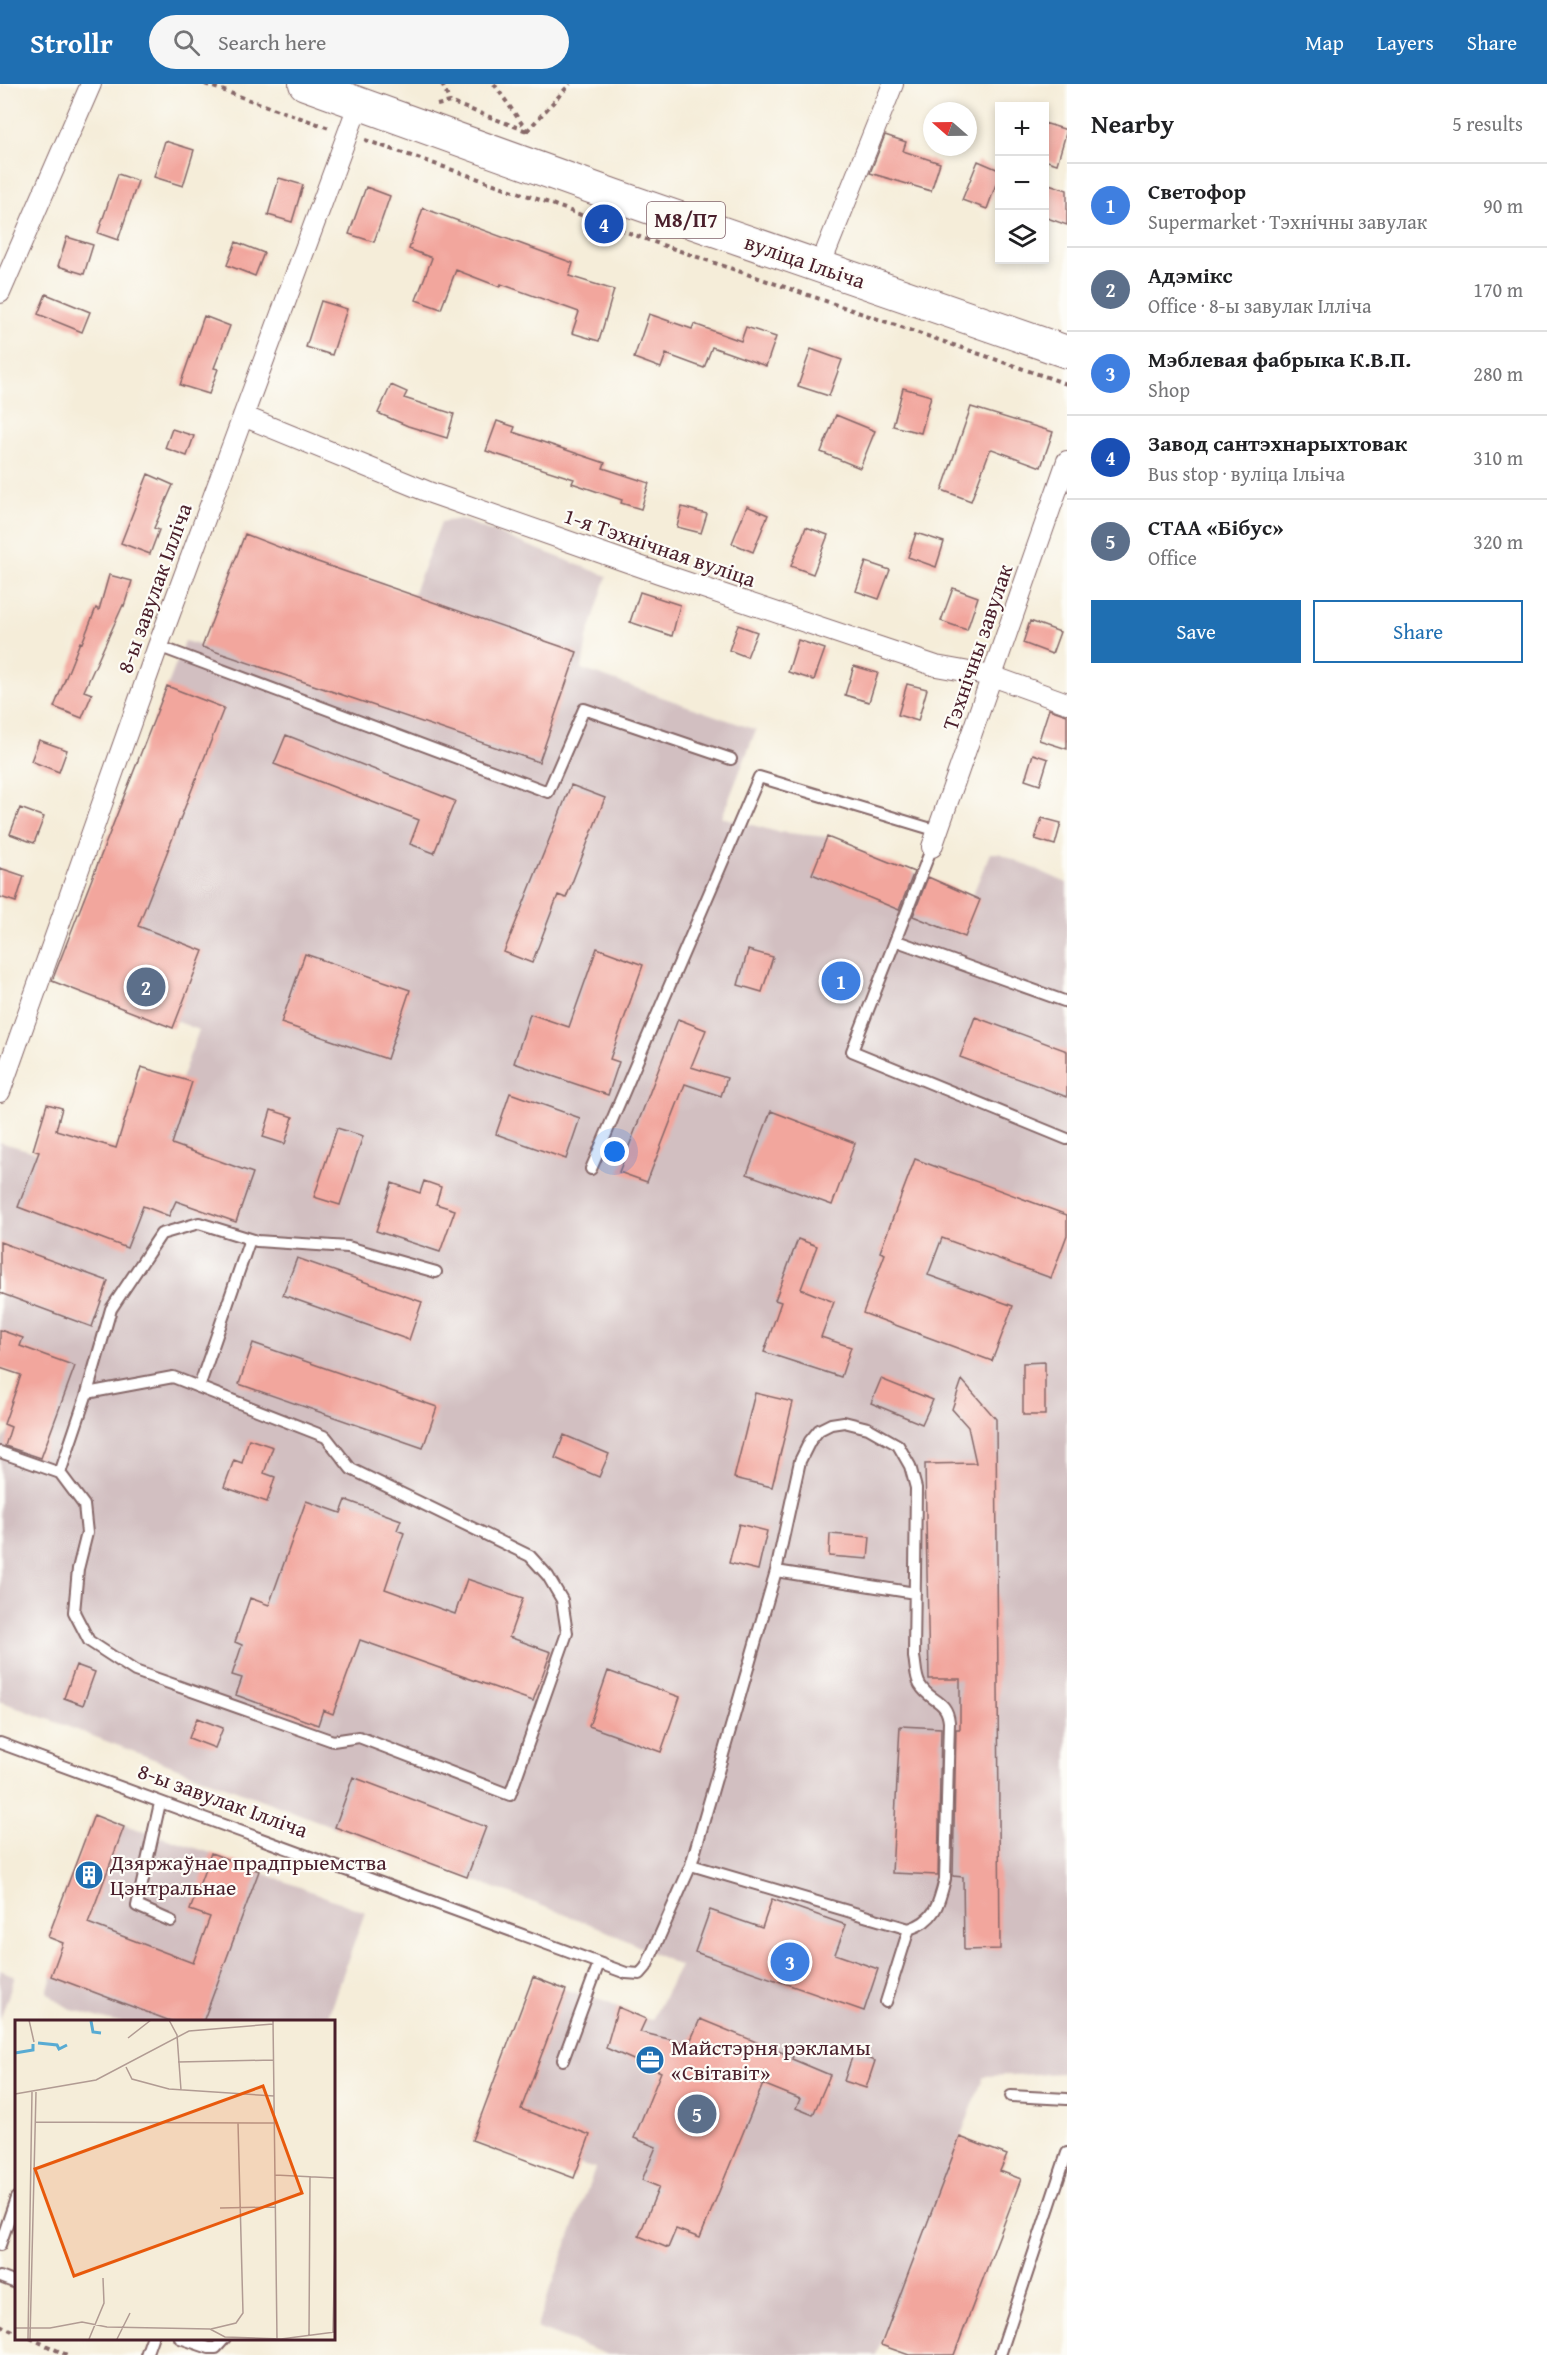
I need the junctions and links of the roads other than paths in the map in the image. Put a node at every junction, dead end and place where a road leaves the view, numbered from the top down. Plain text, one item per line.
1 (91, 84) edge
2 (305, 84) edge
3 (893, 84) edge
4 (360, 98) junction
5 (820, 266) junction
6 (0, 293) edge
7 (1067, 352) edge
8 (243, 416) junction
9 (1067, 461) edge
10 (158, 646) junction
11 (992, 676) junction
12 (1067, 703) edge
13 (731, 759) dead end
14 (935, 839) junction
15 (897, 941) junction
16 (1067, 1002) edge
17 (0, 1092) edge
18 (1067, 1138) edge
19 (591, 1168) dead end
20 (250, 1239) junction
21 (436, 1272) dead end
22 (199, 1387) junction
23 (87, 1393) junction
24 (0, 1452) edge
25 (60, 1473) junction
26 (776, 1571) junction
27 (915, 1593) junction
28 (0, 1743) edge
29 (160, 1803) junction
30 (691, 1865) junction
31 (171, 1921) dead end
32 (909, 1929) junction
33 (599, 1963) junction
34 (886, 2002) dead end
35 (563, 2060) dead end
36 (1011, 2096) dead end
37 (1067, 2099) edge
38 (1067, 2153) edge
39 (15, 2201) edge
40 (0, 2245) edge
41 (0, 2277) edge
42 (15, 2283) edge
43 (151, 2340) edge
44 (186, 2340) edge
45 (223, 2340) edge
46 (146, 2355) edge
47 (1000, 2355) edge

1 - 6 street
2 - 4 main road, вуліца Ільіча / М8/П7
3 - 5 street
4 - 5 main road, вуліца Ільіча / М8/П7
4 - 8 street, 8-ы завулак Ілліча
5 - 7 main road, вуліца Ільіча / М8/П7
8 - 10 street, 8-ы завулак Ілліча
8 - 11 street, 1-я Тэхнічная вуліца
9 - 11 street, Тэхнічны завулак
10 - 13 lane
10 - 17 street, 8-ы завулак Ілліча
11 - 12 street, 1-я Тэхнічная вуліца
11 - 14 street, Тэхнічны завулак
14 - 15 lane
14 - 19 lane
15 - 16 lane
15 - 18 lane
20 - 21 lane
20 - 22 lane
20 - 23 lane
22 - 23 lane
22 - 25 lane
23 - 25 lane
24 - 25 lane
26 - 27 lane
26 - 27 lane
26 - 30 lane
27 - 32 lane
28 - 29 lane, 8-ы завулак Ілліча
29 - 31 lane
29 - 33 lane, 8-ы завулак Ілліча
30 - 32 lane
30 - 33 lane, 8-ы завулак Ілліча
32 - 34 lane
33 - 35 lane
36 - 37 lane
38 - 47 lane
39 - 40 lane
41 - 42 lane
43 - 46 lane
44 - 45 lane

